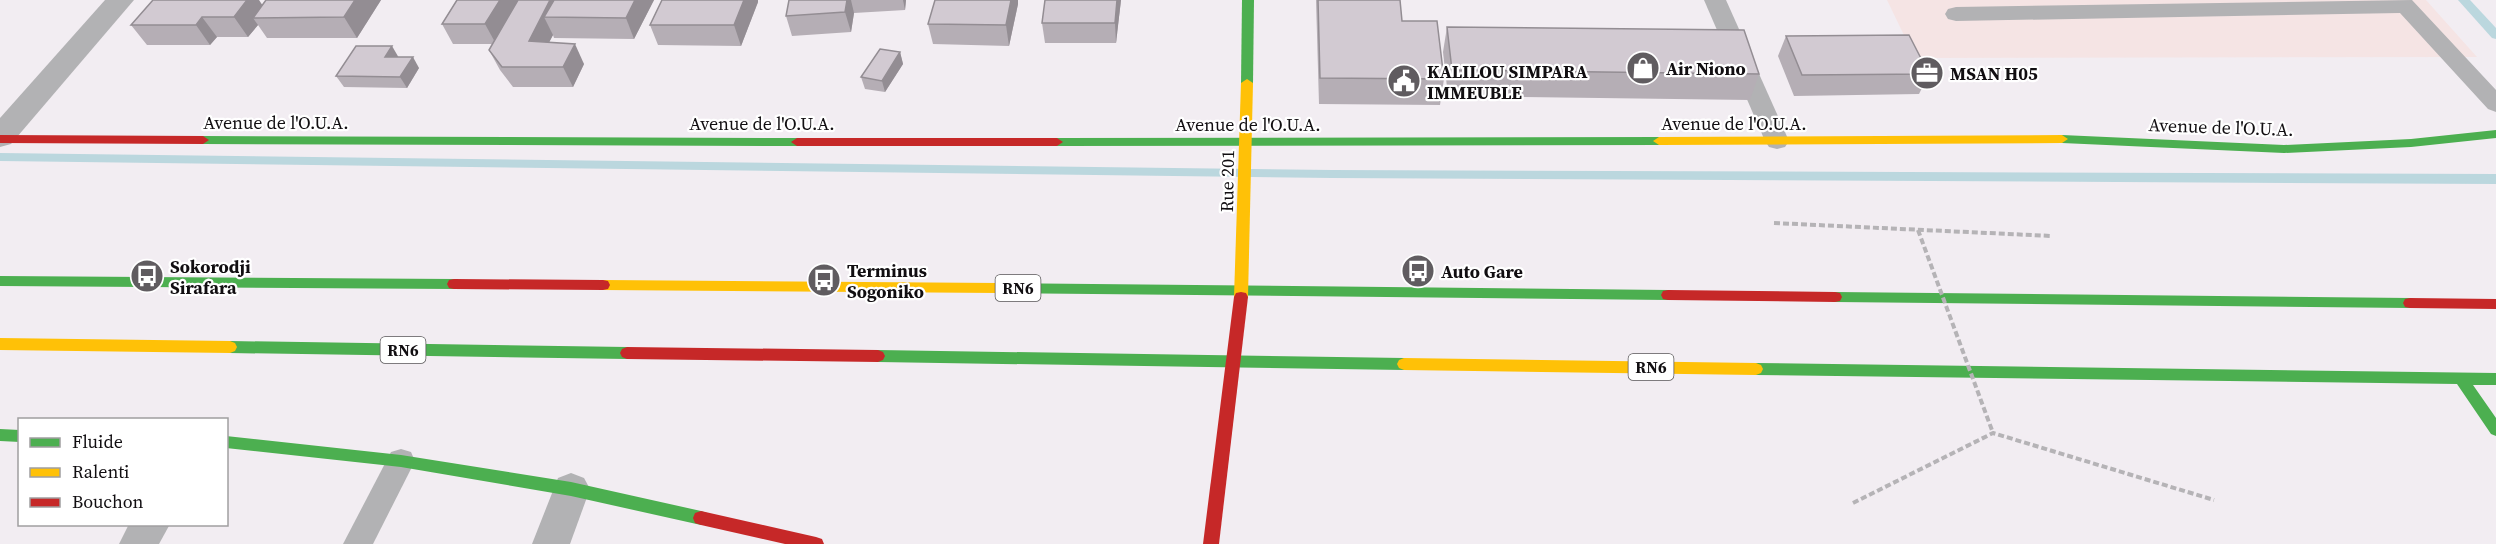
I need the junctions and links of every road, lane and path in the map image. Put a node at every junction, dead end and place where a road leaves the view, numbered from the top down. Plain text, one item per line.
1 (120, 0) edge
2 (1248, 0) edge
3 (1715, 0) edge
4 (2403, 3) edge
5 (1956, 14) dead end
6 (2496, 104) edge
7 (2496, 134) edge
8 (0, 138) edge
9 (1777, 141) junction
10 (1246, 143) junction
11 (1774, 223) dead end
12 (1918, 230) junction
13 (2052, 236) dead end
14 (0, 281) edge
15 (1242, 290) junction
16 (2496, 304) edge
17 (0, 344) edge
18 (1233, 361) junction
19 (2461, 378) junction
20 (2496, 379) edge
21 (2496, 430) edge
22 (1993, 433) junction
23 (0, 435) edge
24 (18, 436) edge
25 (228, 442) edge
26 (401, 461) junction
27 (571, 489) junction
28 (2214, 500) dead end
29 (1853, 503) dead end
30 (150, 526) edge
31 (138, 544) edge
32 (358, 544) edge
33 (551, 544) edge
34 (816, 544) edge
35 (1211, 544) edge

1 - 8 street
2 - 10 main road, Rue 201
3 - 9 lane
4 - 5 lane
4 - 6 lane
7 - 9 main road, Avenue de l'O.U.A.
8 - 10 main road, Avenue de l'O.U.A.
9 - 10 main road, Avenue de l'O.U.A.
10 - 15 main road, Rue 201
11 - 12 path
12 - 13 path
12 - 22 path, bridge
14 - 15 main road, RN6
15 - 16 main road, RN6
15 - 18 main road, Rue 201
17 - 18 main road, RN6
18 - 19 main road, RN6
18 - 35 main road, Rue 201
19 - 20 main road, RN6
19 - 21 main road
22 - 28 path
22 - 29 path
23 - 24 main road
25 - 26 main road
26 - 27 main road
26 - 32 lane
27 - 33 street
27 - 34 main road
30 - 31 street

